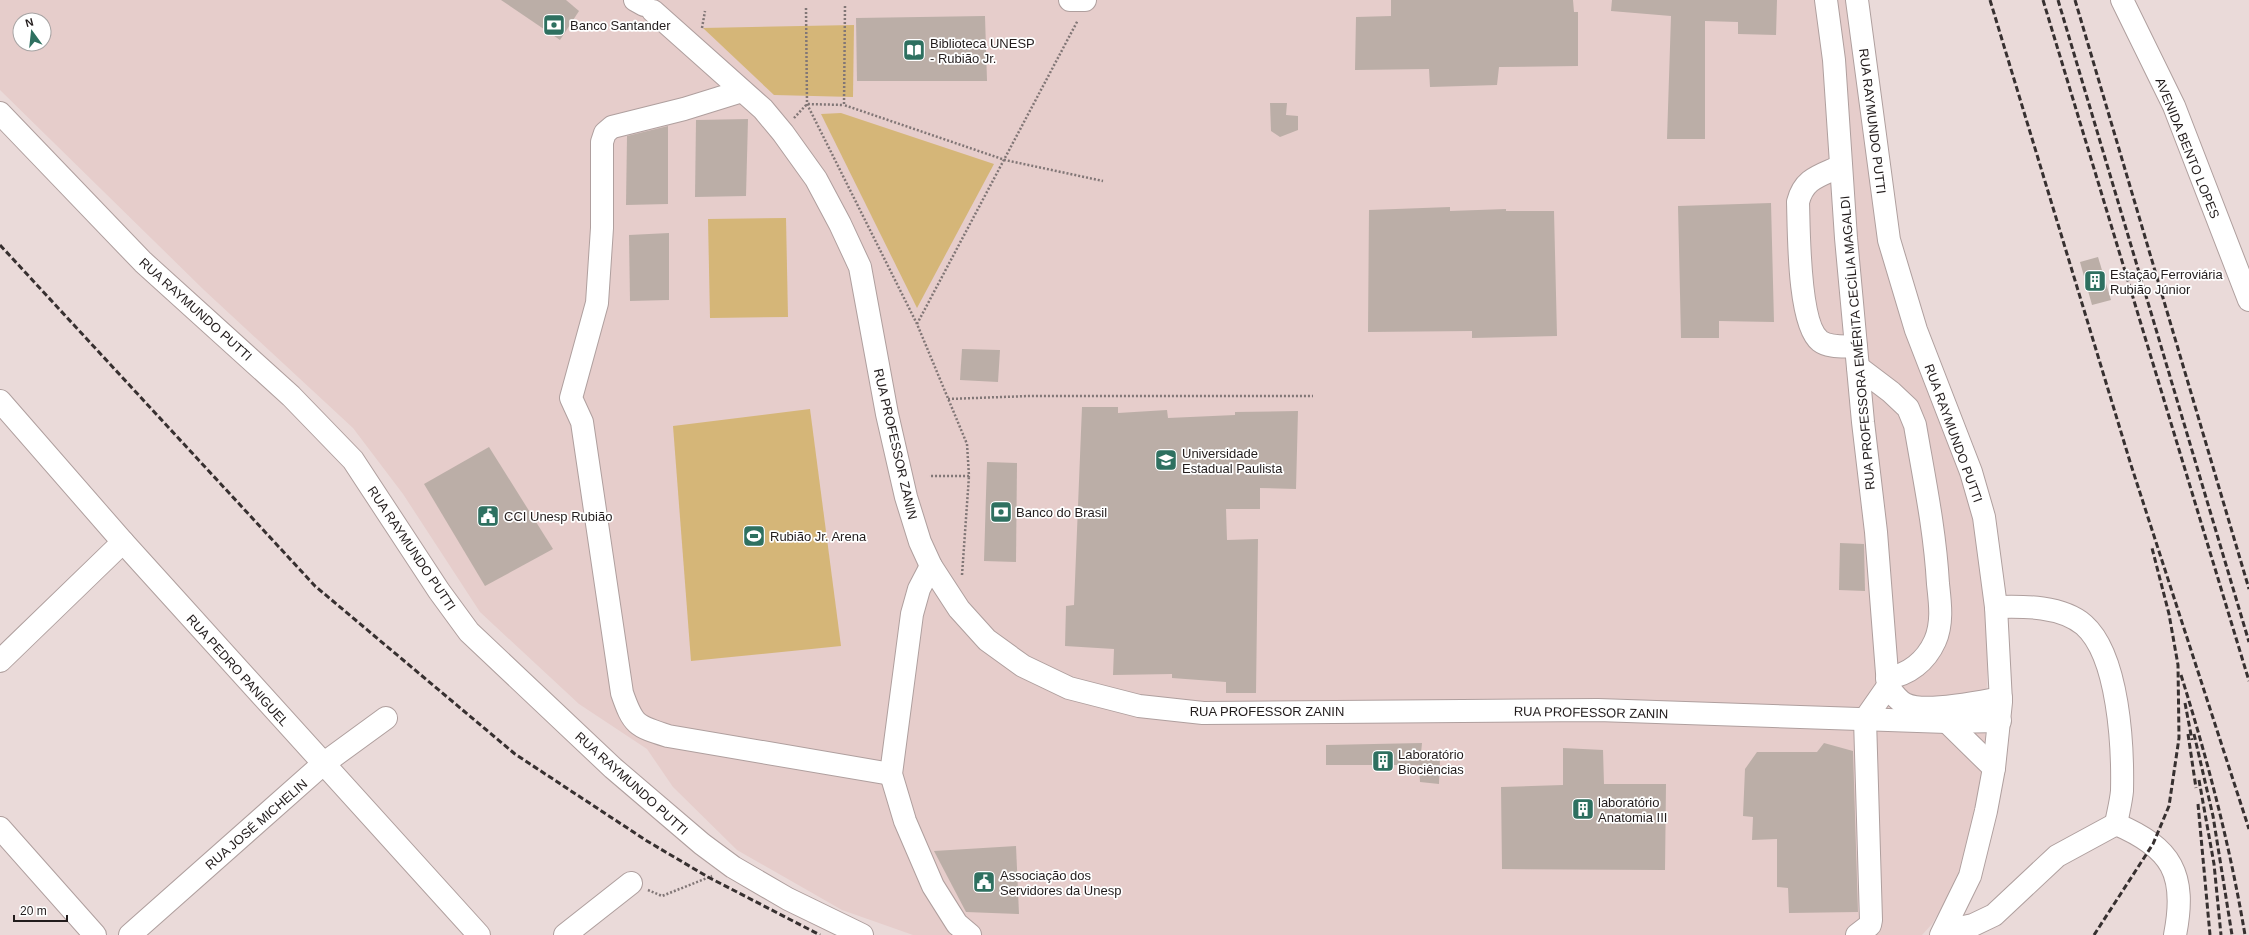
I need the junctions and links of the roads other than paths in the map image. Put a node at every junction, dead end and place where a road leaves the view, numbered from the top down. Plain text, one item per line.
1 (1826, 0) edge
2 (1857, 0) edge
3 (2122, 0) edge
4 (644, 5) edge
5 (742, 91) junction
6 (0, 113) edge
7 (1841, 166) junction
8 (2249, 300) edge
9 (1857, 357) junction
10 (0, 401) edge
11 (123, 542) junction
12 (931, 566) junction
13 (1996, 607) junction
14 (0, 660) edge
15 (1888, 682) junction
16 (2001, 698) junction
17 (386, 718) dead end
18 (1866, 719) junction
19 (2000, 721) junction
20 (1947, 722) junction
21 (323, 764) junction
22 (1994, 768) junction
23 (891, 774) junction
24 (2116, 824) junction
25 (0, 828) edge
26 (631, 883) road end
27 (1943, 933) edge
28 (95, 935) edge
29 (130, 935) edge
30 (479, 935) edge
31 (565, 935) edge
32 (862, 935) edge
33 (970, 935) edge
34 (1858, 935) edge
35 (2176, 935) edge

1 - 7 street, RUA PROFESSORA EMÉRITA CECÍLIA MAGALDI
2 - 13 street, RUA RAYMUNDO PUTTI
3 - 8 street, AVENIDA BENTO LOPES
4 - 5 street, RUA PROFESSOR ZANIN
5 - 12 street, RUA PROFESSOR ZANIN
5 - 23 street
6 - 32 street, RUA RAYMUNDO PUTTI
7 - 9 street, RUA PROFESSORA EMÉRITA CECÍLIA MAGALDI
7 - 9 street
9 - 15 street, RUA PROFESSORA EMÉRITA CECÍLIA MAGALDI
9 - 15 street
10 - 11 street, RUA PEDRO PANIGUEL
11 - 14 street
11 - 21 street, RUA PEDRO PANIGUEL
12 - 18 street, RUA PROFESSOR ZANIN
12 - 23 street
13 - 16 street, RUA RAYMUNDO PUTTI
13 - 24 street
15 - 16 street
15 - 18 street
16 - 19 street, RUA RAYMUNDO PUTTI
17 - 21 street, RUA JOSÉ MICHELIN
18 - 20 street, RUA PROFESSOR ZANIN
18 - 34 street
19 - 20 street, RUA PROFESSOR ZANIN
19 - 22 street, RUA RAYMUNDO PUTTI
20 - 22 street
21 - 29 street, RUA JOSÉ MICHELIN
21 - 30 street, RUA PEDRO PANIGUEL
22 - 27 street, RUA RAYMUNDO PUTTI
23 - 33 street
24 - 27 street
24 - 35 street
25 - 28 street
26 - 31 street

